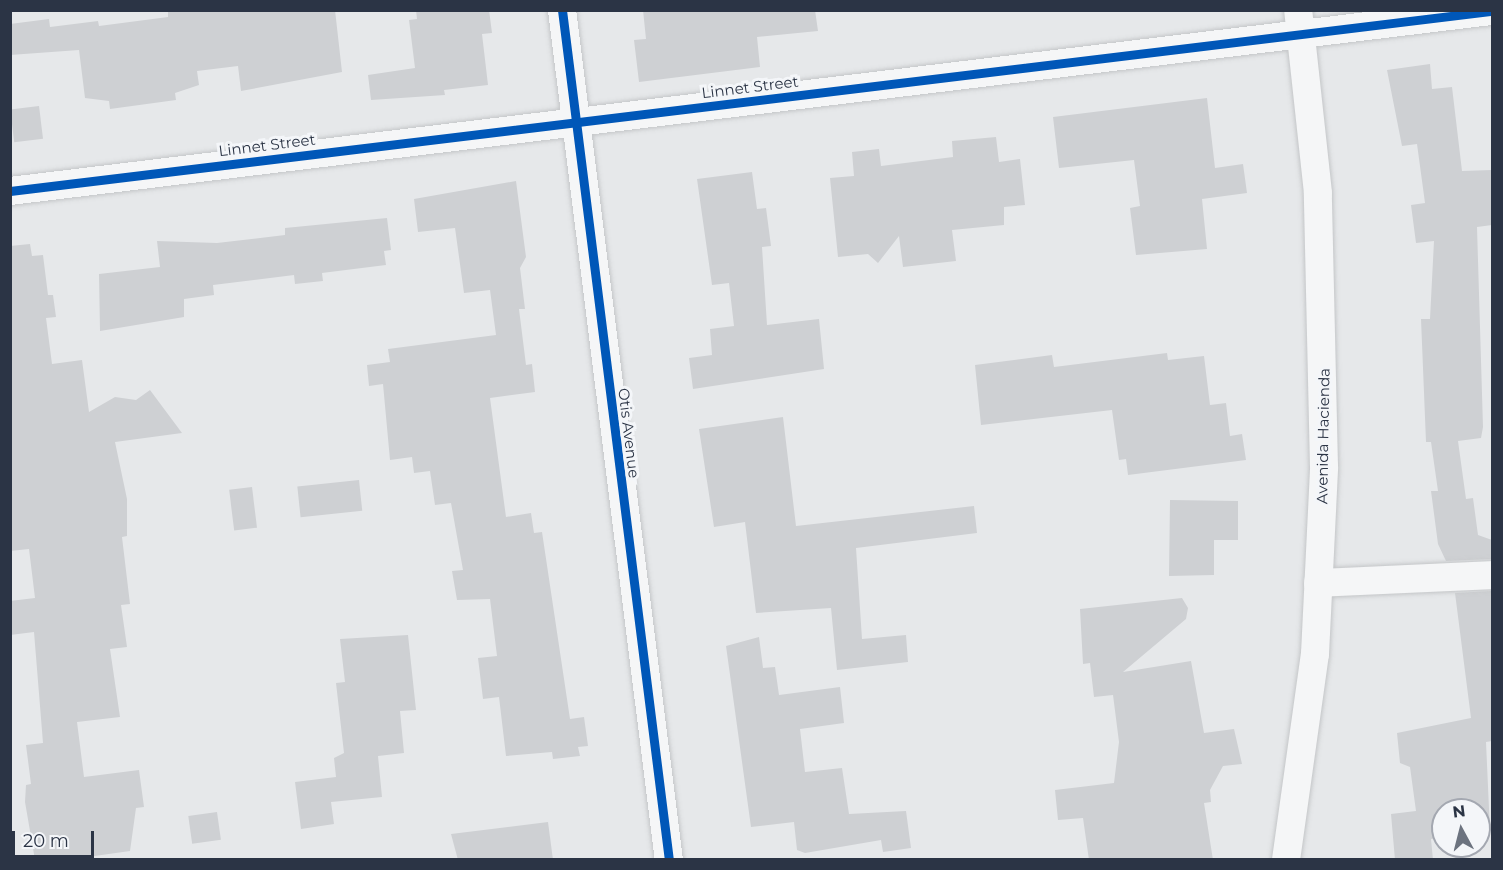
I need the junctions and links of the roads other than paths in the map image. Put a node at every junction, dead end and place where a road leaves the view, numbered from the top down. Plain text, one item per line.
1 (562, 10) edge
2 (1492, 11) edge
3 (1299, 23) edge
4 (576, 123) junction
5 (10, 191) edge
6 (1492, 575) edge
7 (1318, 583) junction
8 (669, 860) edge
9 (1286, 860) edge

1 - 4 street, Otis Avenue
2 - 3 street, Linnet Street
3 - 4 street, Linnet Street
3 - 7 street, Avenida Hacienda
4 - 5 street, Linnet Street
4 - 8 street, Otis Avenue
6 - 7 street
7 - 9 street, Avenida Hacienda

